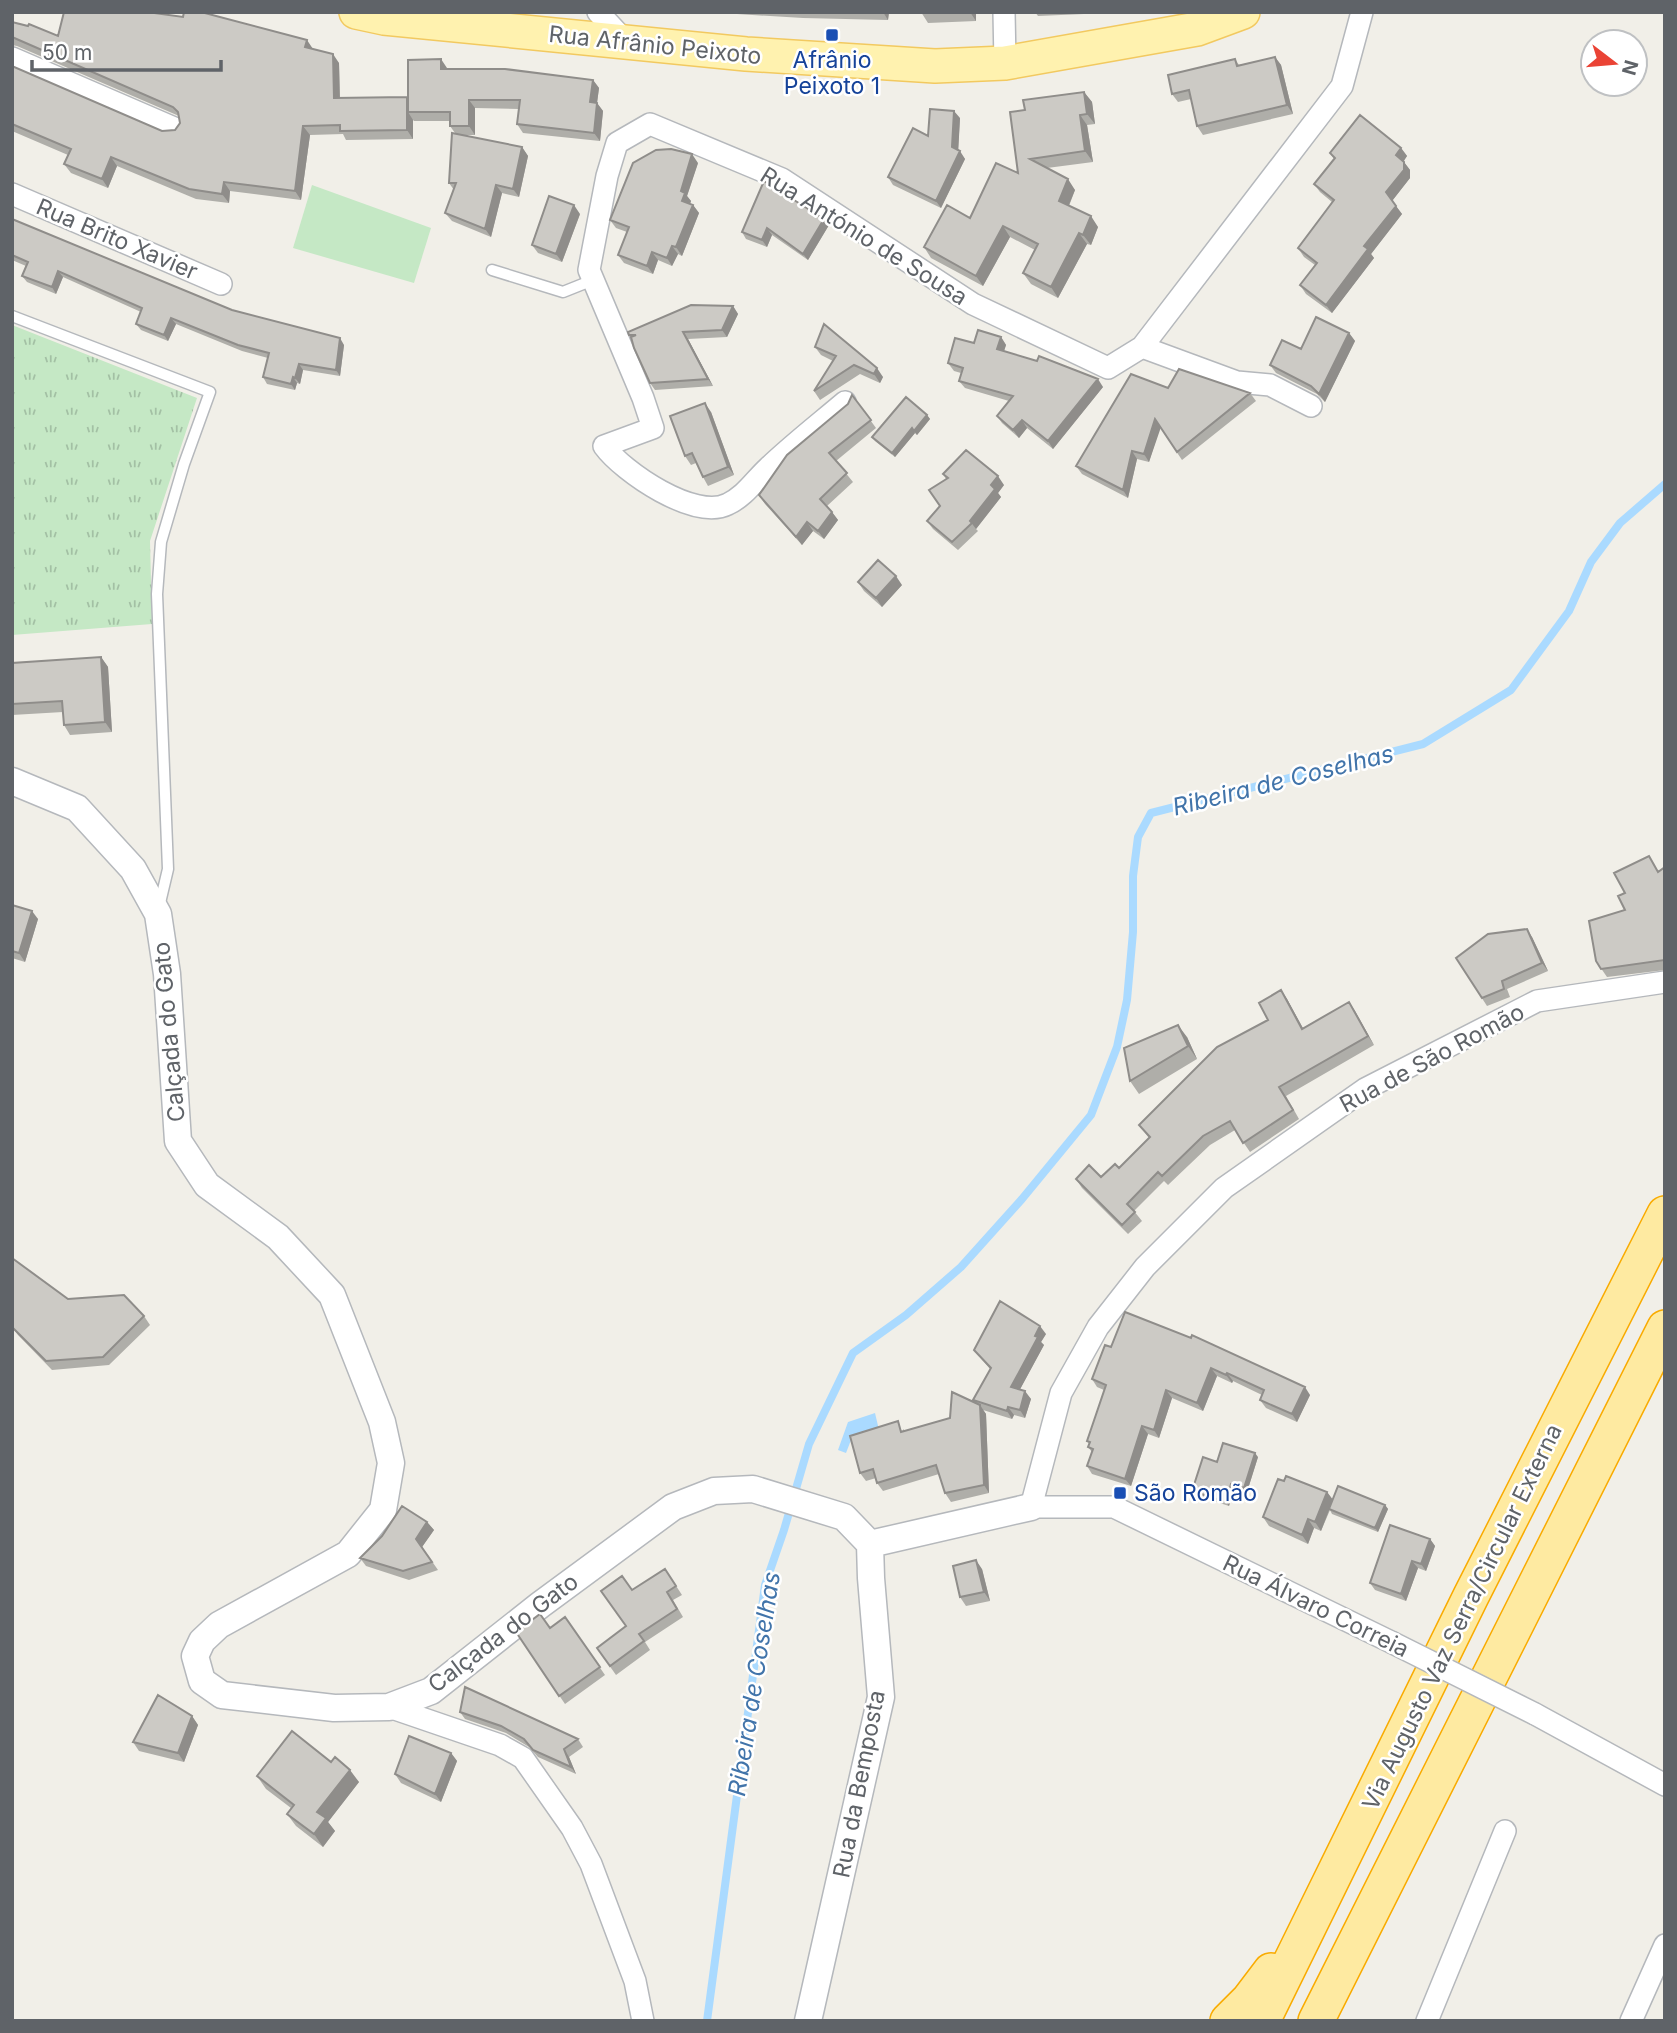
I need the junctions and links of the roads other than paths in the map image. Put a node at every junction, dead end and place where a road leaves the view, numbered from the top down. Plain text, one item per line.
1 (356, 12) edge
2 (598, 12) edge
3 (1004, 12) edge
4 (1243, 12) edge
5 (1362, 12) edge
6 (512, 21) edge
7 (625, 42) junction
8 (12, 58) edge
9 (1005, 63) junction
10 (174, 128) edge
11 (12, 194) edge
12 (492, 270) dead end
13 (593, 280) junction
14 (221, 284) dead end
15 (12, 316) edge
16 (1142, 347) junction
17 (845, 402) edge
18 (1311, 406) dead end
19 (12, 782) edge
20 (158, 914) junction
21 (1665, 982) edge
22 (1665, 1214) edge
23 (1665, 1328) edge
24 (1031, 1507) junction
25 (870, 1544) junction
26 (389, 1707) junction
27 (1665, 1785) edge
28 (1505, 1831) dead end
29 (1319, 1906) junction
30 (1665, 1945) edge
31 (643, 2021) edge
32 (808, 2021) edge
33 (1228, 2021) edge
34 (1262, 2021) edge
35 (1316, 2021) edge
36 (1427, 2021) edge
37 (1631, 2021) edge

1 - 6 main road, Rua Afrânio Peixoto
2 - 7 street
3 - 9 street
4 - 9 main road, Rua Afrânio Peixoto
5 - 16 street, Rua António de Sousa
6 - 7 main road, Rua Afrânio Peixoto
7 - 9 main road, Rua Afrânio Peixoto
8 - 10 street
11 - 14 street, Rua Brito Xavier
12 - 13 lane
13 - 16 street, Rua António de Sousa
13 - 17 street, Rua António de Sousa
15 - 20 lane
16 - 18 street
19 - 20 street, Calçada do Gato
20 - 26 street, Calçada do Gato
21 - 24 street, Rua de São Romão
22 - 29 highway, Via Augusto Vaz Serra/Circular Externa
23 - 35 highway, Via Augusto Vaz Serra/Circular Externa
24 - 25 street
24 - 27 street, Rua Álvaro Correia, bridge
25 - 26 street, Calçada do Gato
25 - 32 street, Rua da Bemposta
26 - 31 street
28 - 36 street
29 - 33 highway
29 - 34 highway, Via Augusto Vaz Serra/Circular Externa
30 - 37 street

